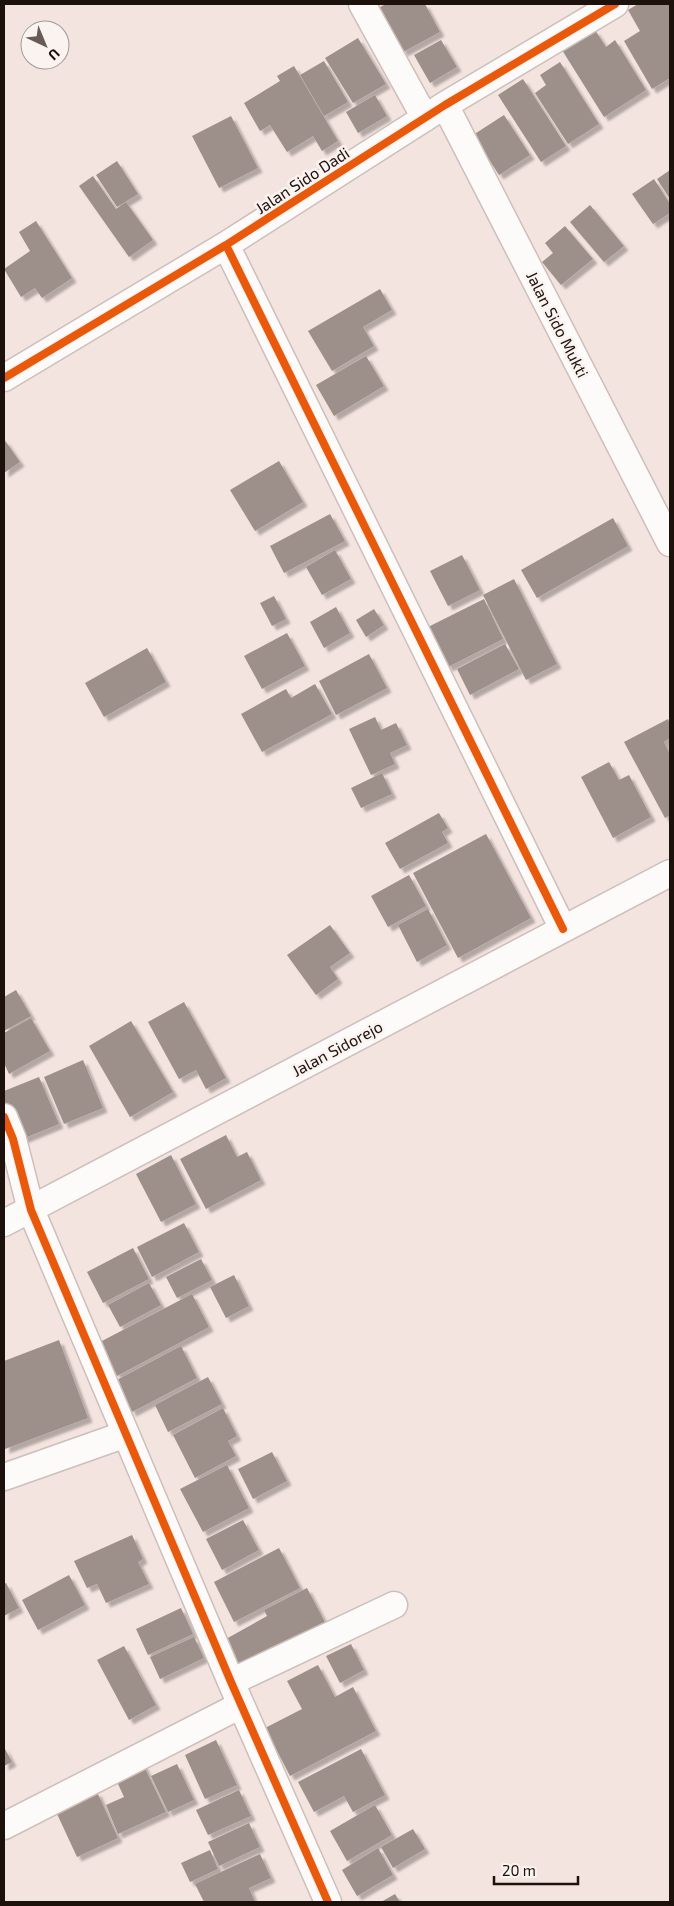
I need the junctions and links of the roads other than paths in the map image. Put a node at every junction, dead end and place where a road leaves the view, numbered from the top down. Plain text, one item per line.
1 (362, 4) edge
2 (615, 4) edge
3 (435, 111) junction
4 (226, 245) junction
5 (4, 378) edge
6 (670, 543) edge
7 (670, 873) edge
8 (562, 929) junction
9 (4, 1117) edge
10 (31, 1210) junction
11 (4, 1222) edge
12 (126, 1434) junction
13 (4, 1477) edge
14 (394, 1605) dead end
15 (236, 1693) junction
16 (4, 1826) edge
17 (328, 1902) edge

1 - 3 street, Jalan Sido Mukti
2 - 3 street, Jalan Sido Dadi
3 - 4 street, Jalan Sido Dadi
3 - 6 street, Jalan Sido Mukti
4 - 5 street, Jalan Sido Dadi
4 - 8 street
7 - 8 street, Jalan Sidorejo
8 - 10 street, Jalan Sidorejo
9 - 10 street
10 - 11 street, Jalan Sidorejo
10 - 12 street
12 - 13 street
12 - 15 street
14 - 15 street
15 - 16 street
15 - 17 street

